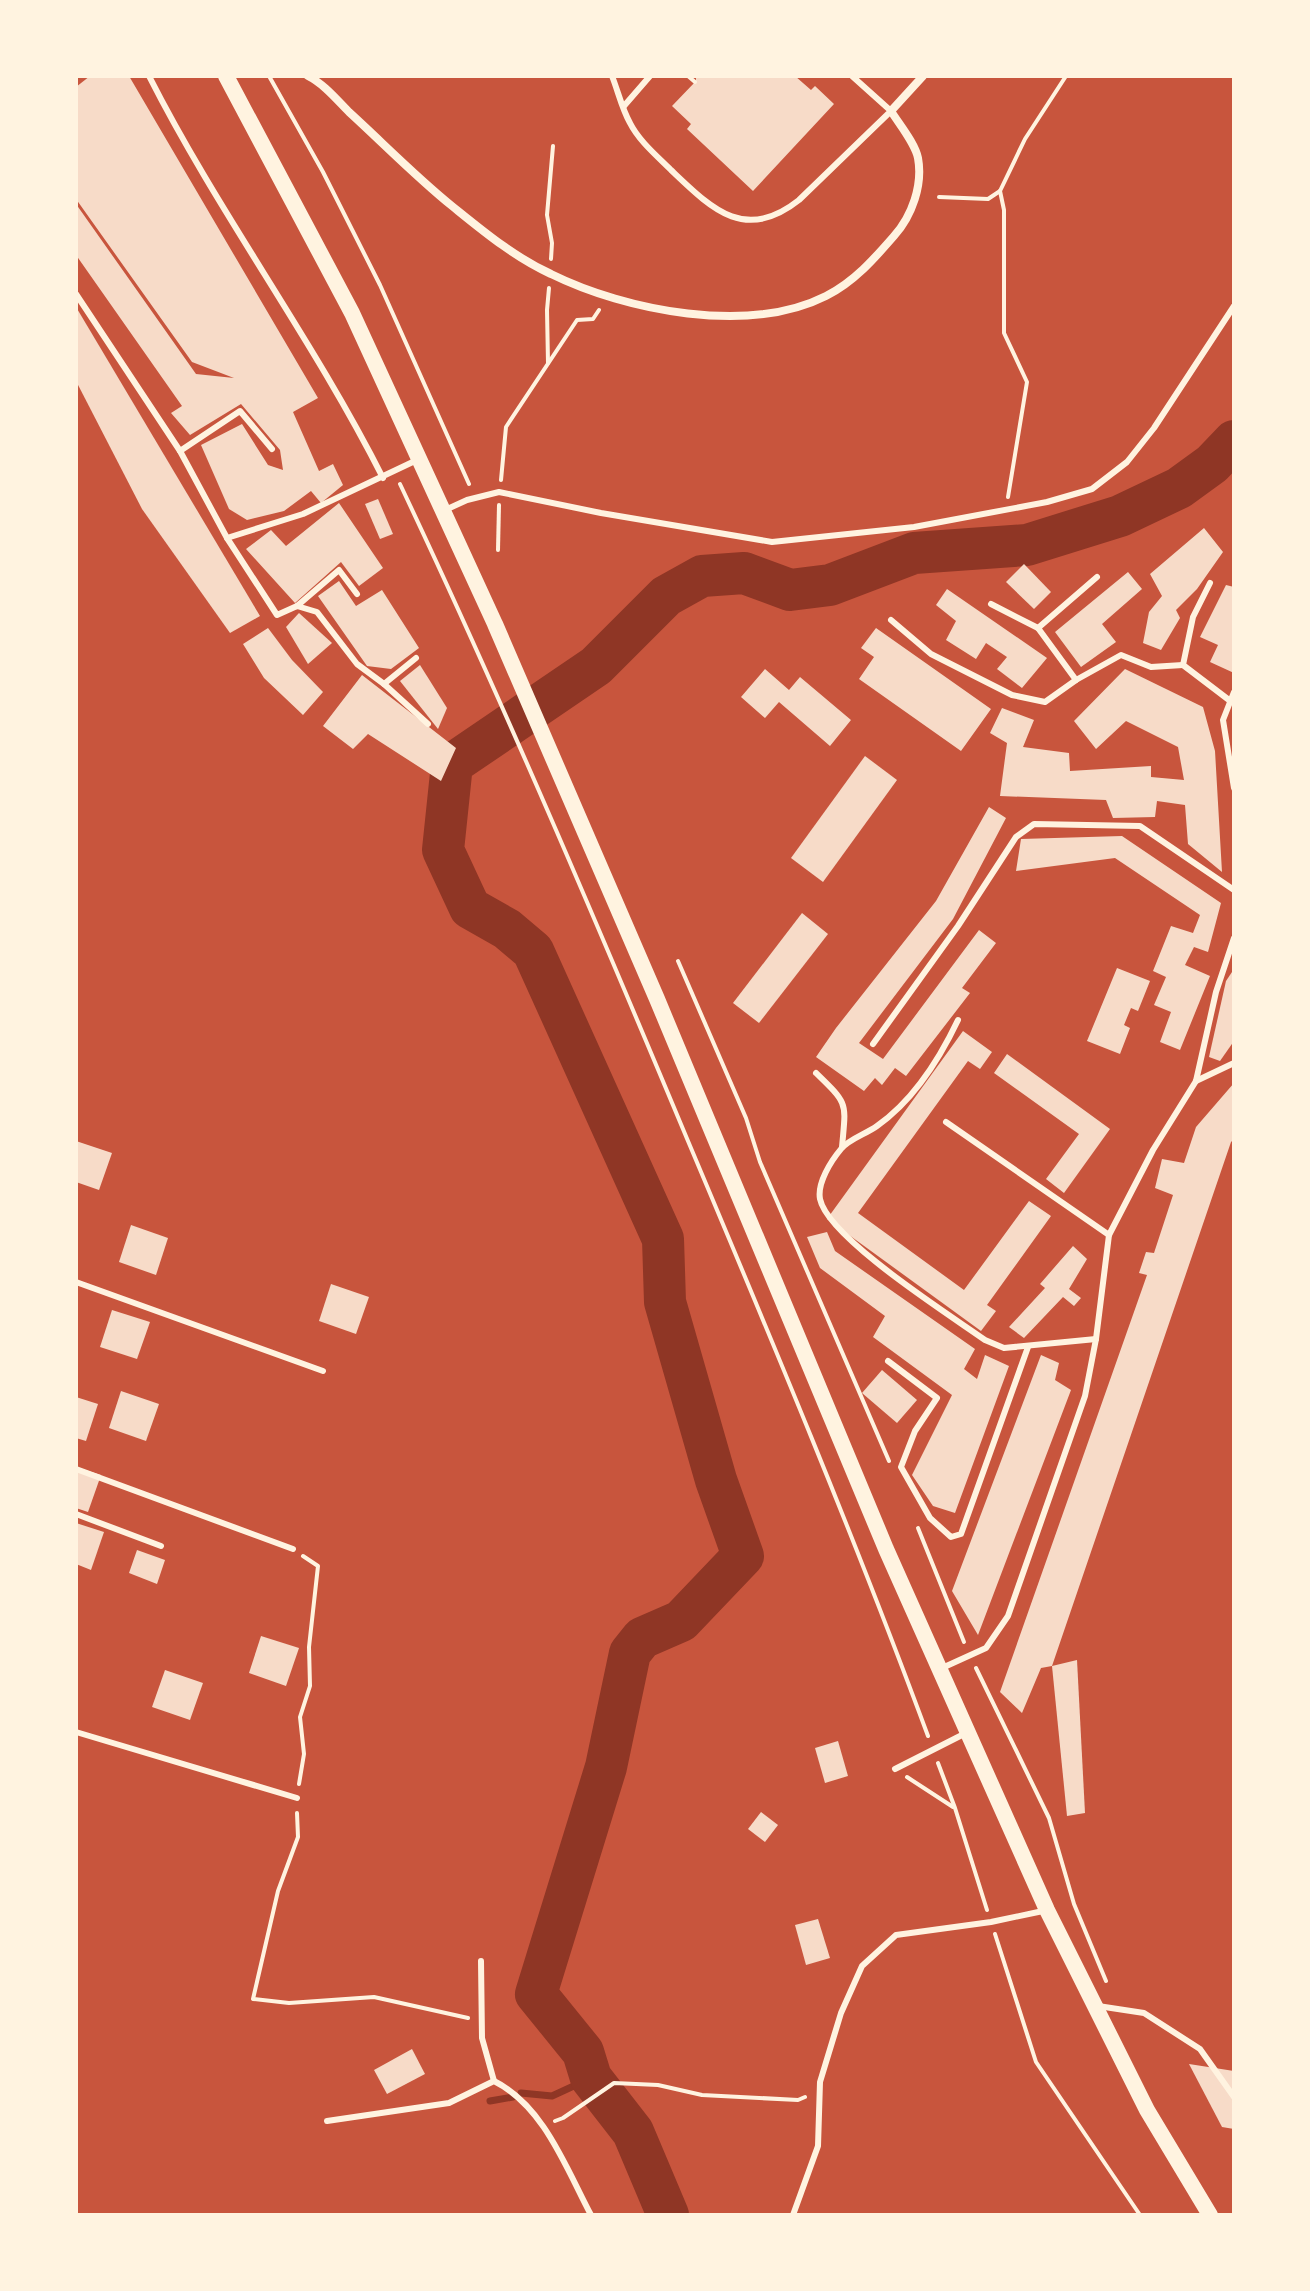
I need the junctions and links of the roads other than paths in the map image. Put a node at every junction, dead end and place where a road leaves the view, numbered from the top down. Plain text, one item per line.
1 (149, 76) edge
2 (308, 76) edge
3 (612, 76) edge
4 (650, 76) edge
5 (852, 76) edge
6 (923, 76) edge
7 (233, 78) edge
8 (624, 106) junction
9 (891, 111) junction
10 (76, 294) edge
11 (1234, 306) edge
12 (272, 449) dead end
13 (180, 451) junction
14 (420, 459) junction
15 (383, 478) junction
16 (443, 511) junction
17 (227, 538) junction
18 (1097, 577) dead end
19 (1210, 583) dead end
20 (357, 594) dead end
21 (991, 604) dead end
22 (297, 606) junction
23 (891, 620) dead end
24 (1038, 628) junction
25 (416, 658) dead end
26 (1183, 665) junction
27 (1076, 680) junction
28 (384, 684) junction
29 (1234, 692) edge
30 (1229, 700) junction
31 (428, 724) dead end
32 (1234, 788) edge
33 (1234, 890) edge
34 (1234, 938) edge
35 (958, 1020) dead end
36 (873, 1044) dead end
37 (1234, 1063) edge
38 (816, 1073) dead end
39 (1196, 1081) junction
40 (946, 1122) dead end
41 (842, 1147) junction
42 (1109, 1235) junction
43 (76, 1282) edge
44 (1096, 1339) junction
45 (1028, 1347) junction
46 (888, 1361) dead end
47 (323, 1371) dead end
48 (76, 1469) edge
49 (76, 1514) edge
50 (161, 1546) dead end
51 (293, 1549) road end
52 (939, 1670) junction
53 (76, 1732) edge
54 (966, 1733) junction
55 (895, 1769) road end
56 (297, 1798) road end
57 (1047, 1910) junction
58 (481, 1961) dead end
59 (1093, 2005) junction
60 (494, 2081) junction
61 (1234, 2097) edge
62 (327, 2121) dead end
63 (591, 2215) edge
64 (793, 2215) edge
65 (1210, 2215) edge

1 - 15 lane
2 - 9 street
3 - 8 lane
4 - 8 lane
5 - 9 lane
6 - 9 street
7 - 14 main road
8 - 9 lane
10 - 13 lane
11 - 16 lane
12 - 13 lane
13 - 17 lane
14 - 15 lane
14 - 16 main road
15 - 17 lane
16 - 52 main road
17 - 22 lane
18 - 24 lane
19 - 26 lane
20 - 22 lane
21 - 24 lane
22 - 28 lane
23 - 27 lane
24 - 27 lane
25 - 28 lane
26 - 27 lane
26 - 30 lane
28 - 31 lane
29 - 30 lane
30 - 32 lane
33 - 36 lane
34 - 39 lane
35 - 41 lane
37 - 39 lane
38 - 41 lane
39 - 42 lane
40 - 42 lane
41 - 45 lane
42 - 44 lane
43 - 47 lane
44 - 45 lane
44 - 52 lane
45 - 46 lane
48 - 51 lane
49 - 50 lane
52 - 54 main road
53 - 56 lane
54 - 55 lane
54 - 57 main road
57 - 59 main road
57 - 64 lane
58 - 60 lane
59 - 61 lane
59 - 65 main road
60 - 62 lane
60 - 63 lane

